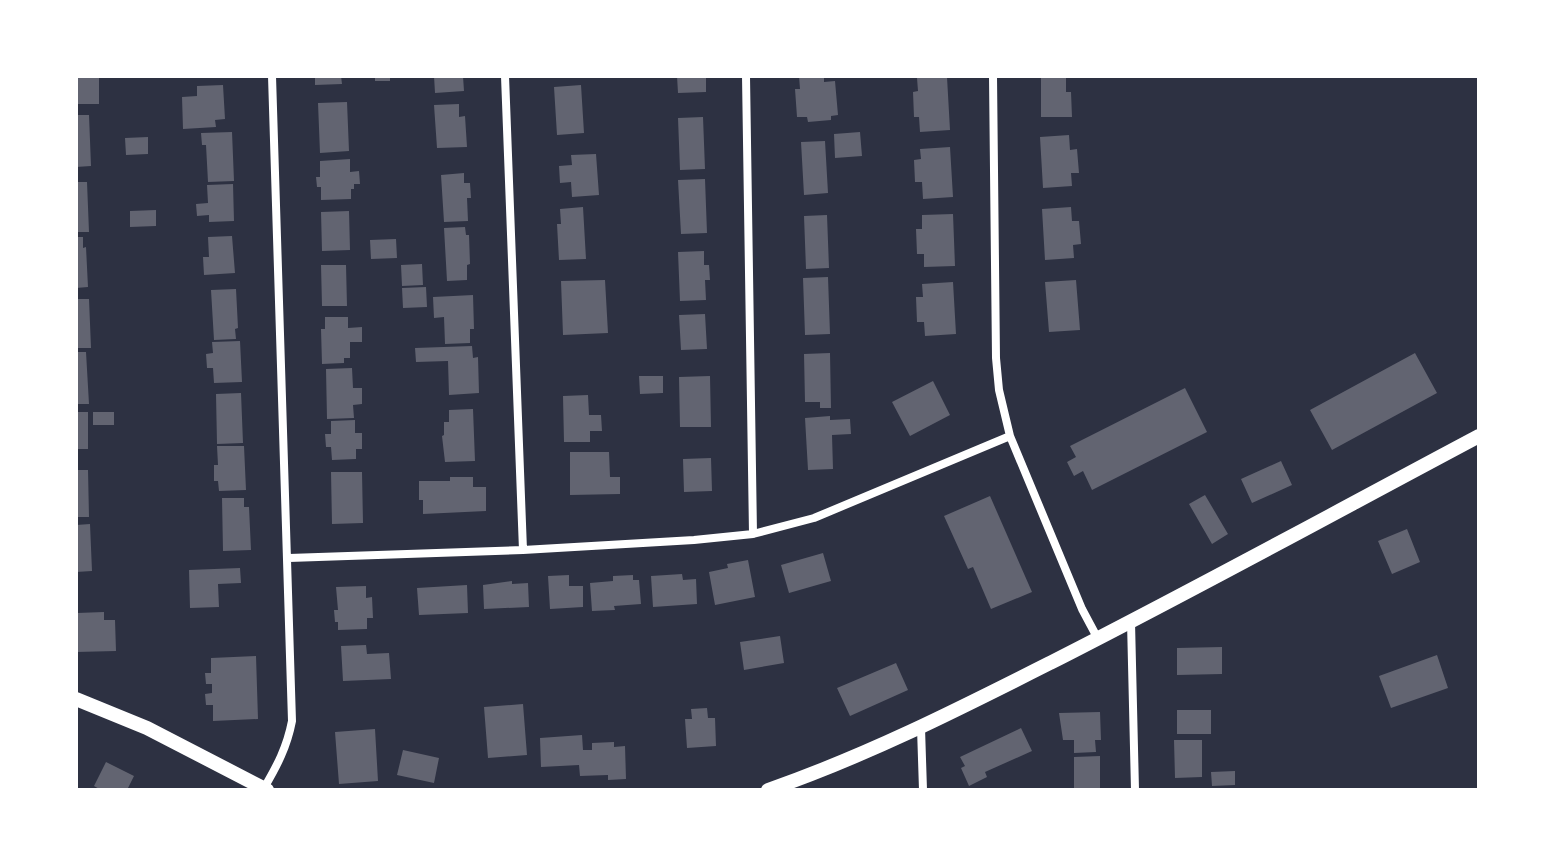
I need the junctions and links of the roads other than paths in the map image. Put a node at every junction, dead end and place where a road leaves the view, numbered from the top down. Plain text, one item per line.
1 (272, 76) edge
2 (505, 76) edge
3 (746, 76) edge
4 (993, 76) edge
5 (1010, 436) junction
6 (1479, 436) edge
7 (753, 534) junction
8 (523, 550) junction
9 (289, 558) junction
10 (1131, 622) junction
11 (1098, 639) junction
12 (76, 699) edge
13 (921, 728) junction
14 (265, 789) edge
15 (768, 790) edge
16 (923, 790) edge
17 (1135, 790) edge

1 - 9 street
2 - 8 street
3 - 7 street
4 - 5 street
5 - 7 street
5 - 11 street
6 - 10 street
7 - 8 street
8 - 9 street
9 - 14 street
10 - 11 street
10 - 17 street
11 - 13 street
12 - 14 street
13 - 15 street
13 - 16 street

